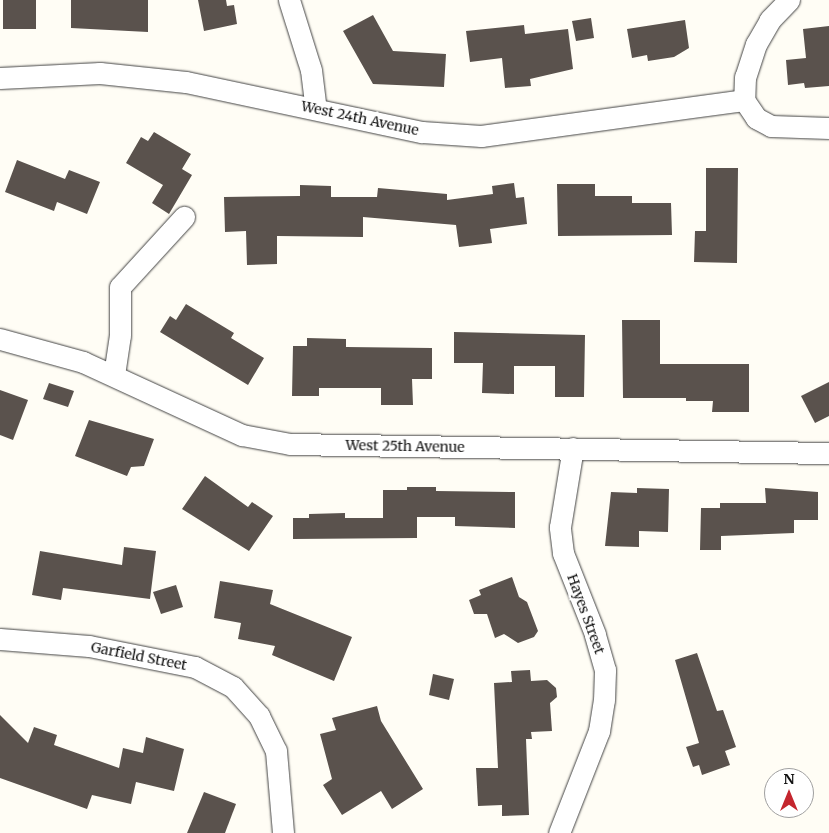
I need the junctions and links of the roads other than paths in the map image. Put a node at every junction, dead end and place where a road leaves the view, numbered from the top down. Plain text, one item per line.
1 (289, 0) edge
2 (789, 0) edge
3 (0, 78) edge
4 (744, 100) junction
5 (316, 109) junction
6 (829, 128) edge
7 (184, 217) dead end
8 (0, 339) edge
9 (114, 375) junction
10 (574, 448) junction
11 (829, 453) edge
12 (0, 639) edge
13 (283, 833) edge
14 (559, 833) edge

1 - 5 street
2 - 4 street
3 - 5 street, West 24th Avenue
4 - 5 street, West 24th Avenue
4 - 6 street
7 - 9 street
8 - 9 street, West 25th Avenue
9 - 10 street, West 25th Avenue
10 - 11 street, West 25th Avenue
10 - 14 street, Hayes Street
12 - 13 street, Garfield Street

